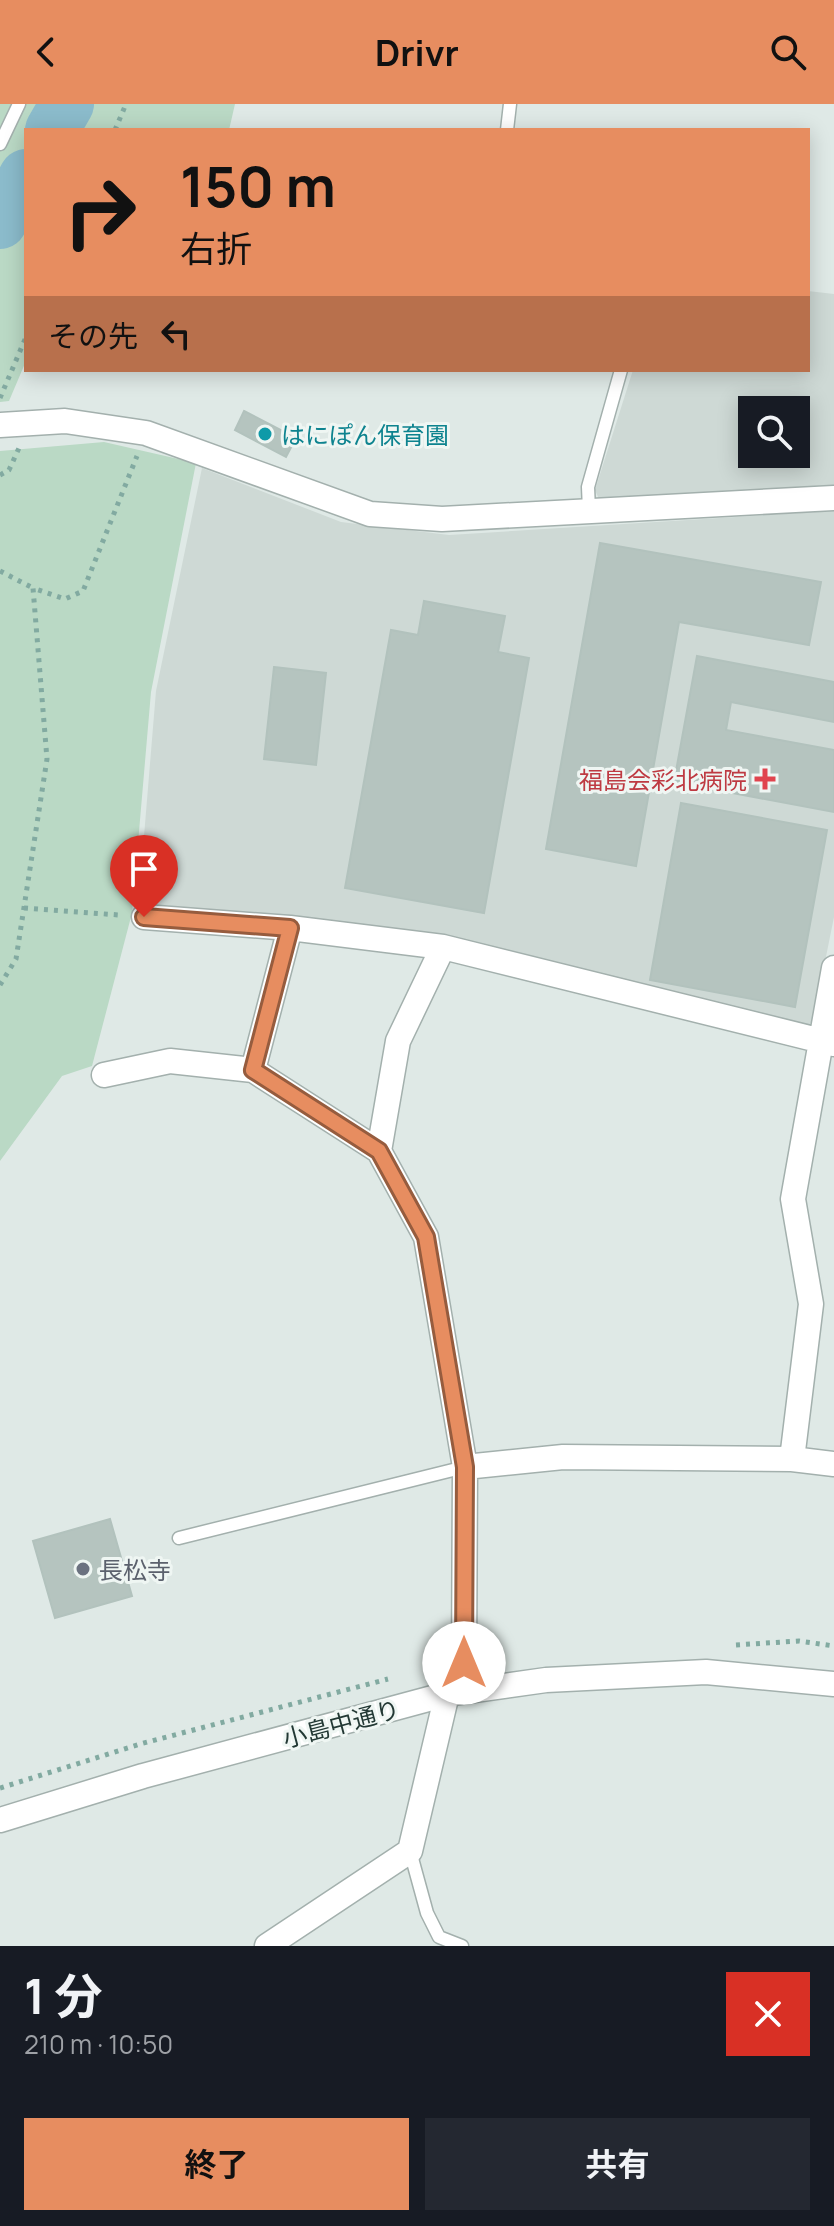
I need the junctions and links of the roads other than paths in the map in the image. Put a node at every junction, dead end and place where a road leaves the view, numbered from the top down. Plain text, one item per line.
1 (19, 104) edge
2 (510, 104) edge
3 (507, 128) edge
4 (0, 144) edge
5 (620, 372) edge
6 (0, 425) edge
7 (834, 498) edge
8 (589, 510) junction
9 (144, 917) road end
10 (290, 928) junction
11 (443, 947) junction
12 (834, 968) edge
13 (827, 1042) edge
14 (253, 1070) junction
15 (104, 1075) dead end
16 (379, 1151) junction
17 (792, 1459) junction
18 (834, 1464) edge
19 (465, 1467) junction
20 (179, 1538) dead end
21 (834, 1684) edge
22 (447, 1694) junction
23 (0, 1820) edge
24 (410, 1851) junction
25 (267, 1946) edge
26 (462, 1946) edge

1 - 4 lane
2 - 3 lane
5 - 8 lane
6 - 8 street
7 - 8 street
9 - 10 street
10 - 11 street
10 - 14 street
11 - 13 street
11 - 16 street
12 - 13 street
13 - 17 street
14 - 15 street
14 - 16 street
16 - 19 street
17 - 18 street
17 - 19 street
19 - 20 lane
19 - 22 street
21 - 22 street, 小島中通り
22 - 23 street, 小島中通り
22 - 24 street
24 - 25 street
24 - 26 lane

